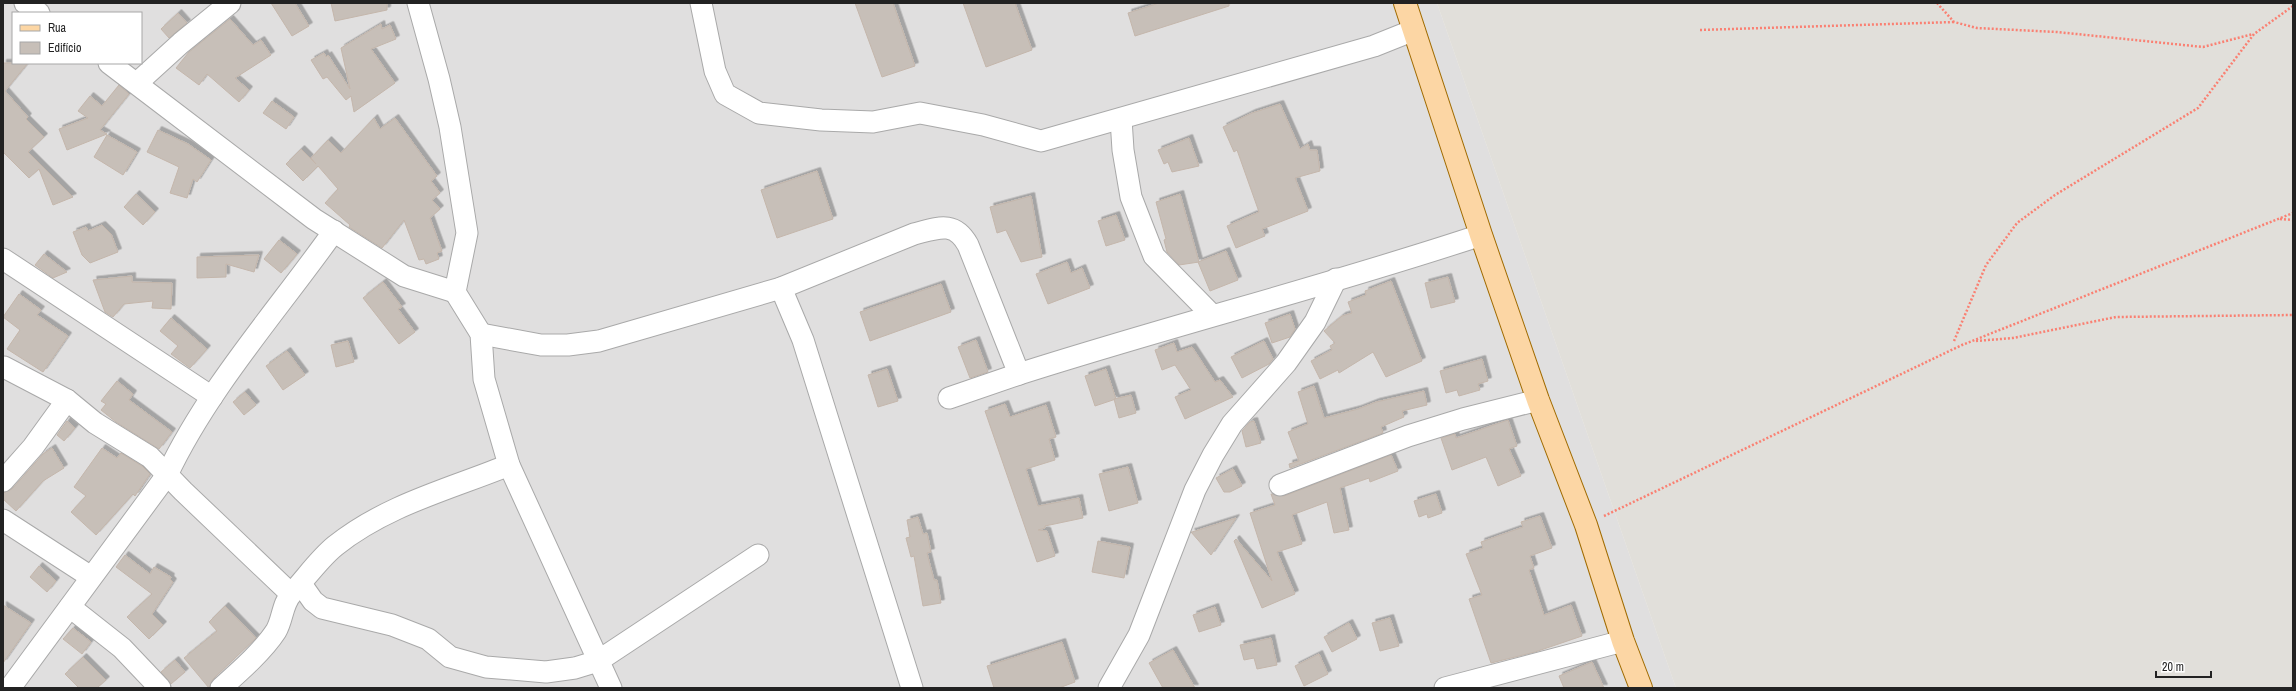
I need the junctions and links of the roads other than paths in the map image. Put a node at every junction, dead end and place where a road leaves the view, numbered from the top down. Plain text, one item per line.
1 (25, 3) edge
2 (230, 3) edge
3 (418, 3) edge
4 (701, 3) edge
5 (1405, 3) edge
6 (38, 12) edge
7 (1414, 30) junction
8 (110, 64) edge
9 (137, 83) junction
10 (1121, 119) junction
11 (334, 232) junction
12 (1481, 235) junction
13 (3, 259) edge
14 (1336, 279) junction
15 (781, 288) junction
16 (455, 292) junction
17 (1212, 315) junction
18 (480, 334) junction
19 (4, 367) dead end
20 (1019, 374) junction
21 (212, 397) junction
22 (949, 398) dead end
23 (66, 400) junction
24 (1538, 400) junction
25 (509, 465) junction
26 (168, 475) junction
27 (3, 481) edge
28 (1280, 485) dead end
29 (3, 520) edge
30 (758, 556) dead end
31 (92, 577) junction
32 (296, 589) junction
33 (70, 607) junction
34 (1623, 641) junction
35 (598, 660) junction
36 (527, 680) edge
37 (10, 688) edge
38 (160, 688) edge
39 (221, 688) edge
40 (611, 688) edge
41 (912, 688) edge
42 (1109, 688) edge
43 (1444, 688) edge
44 (1641, 688) edge

1 - 6 street
2 - 9 street
3 - 16 street
4 - 10 street
5 - 7 main road
7 - 10 street
7 - 12 main road
8 - 9 street
9 - 11 street
10 - 17 street
11 - 16 street
11 - 21 street
12 - 14 street
12 - 24 main road
13 - 21 street
14 - 17 street
14 - 42 street
15 - 18 street
15 - 20 street
15 - 41 street
16 - 18 street
17 - 20 street
18 - 25 street
19 - 23 street
20 - 22 street
21 - 26 street
23 - 26 street
23 - 27 street
24 - 28 street
24 - 34 main road
25 - 32 street
25 - 35 street
26 - 31 street
26 - 32 street
29 - 31 street
30 - 35 street
31 - 33 street
32 - 36 street
32 - 39 street
33 - 37 street
33 - 38 street
34 - 43 street
34 - 44 main road
35 - 36 street
35 - 40 street

